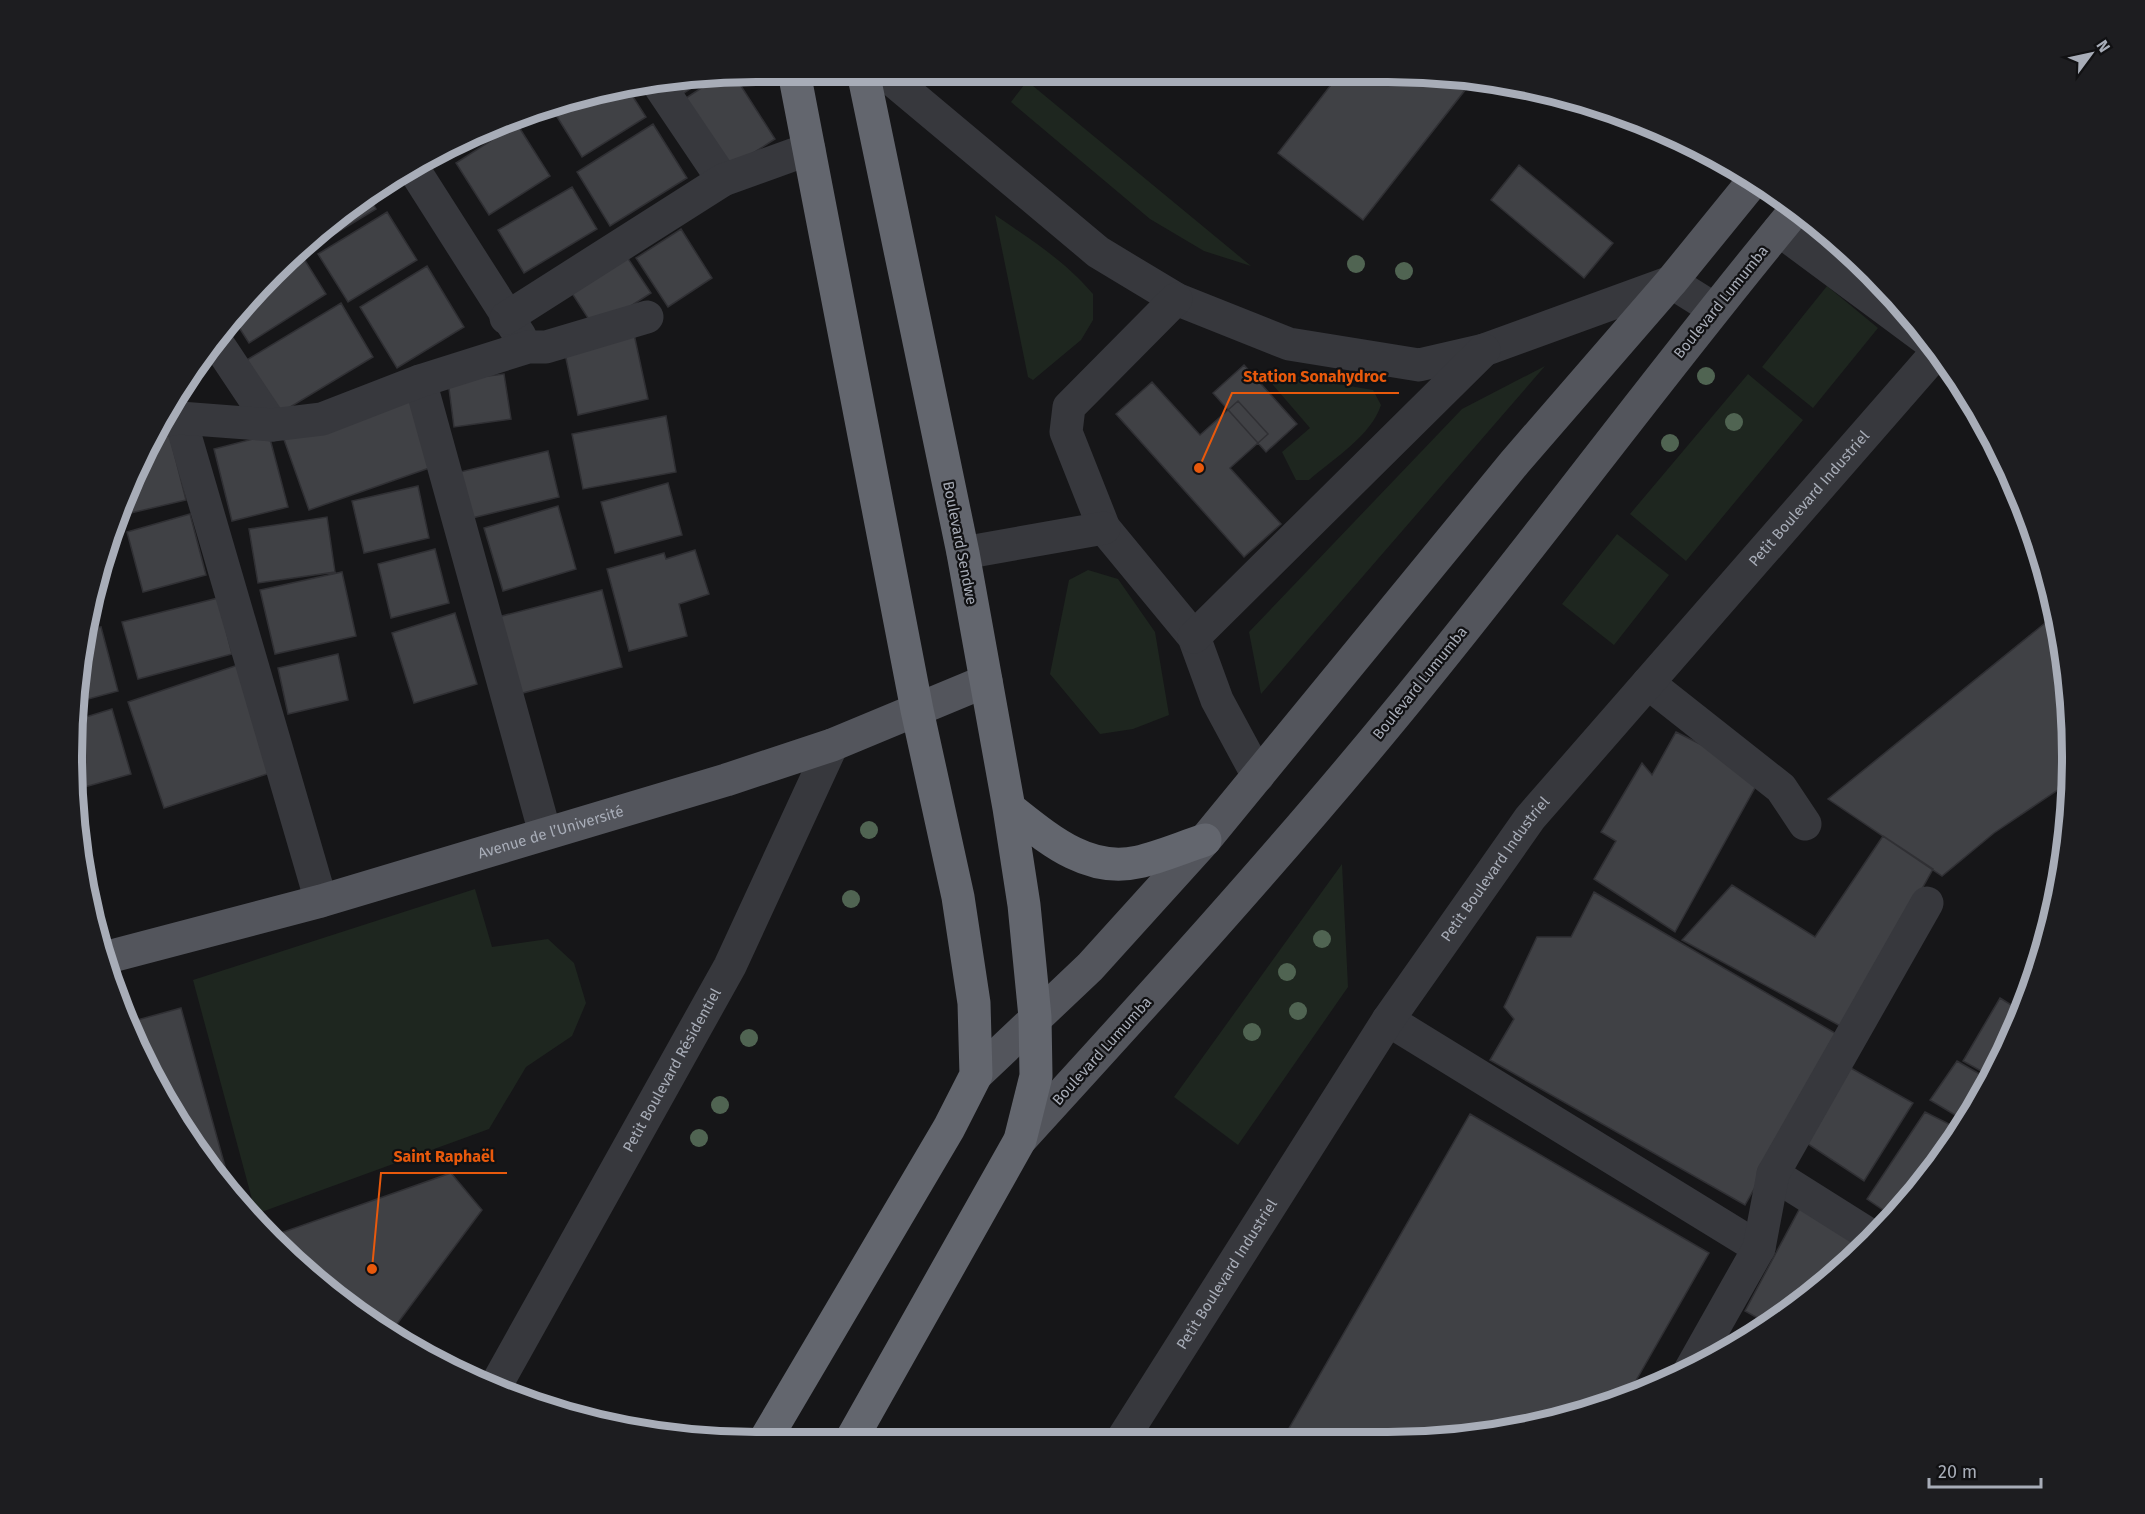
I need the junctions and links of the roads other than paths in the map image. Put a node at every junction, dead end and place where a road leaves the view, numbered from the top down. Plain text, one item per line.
1 (796, 82) edge
2 (865, 82) edge
3 (895, 82) edge
4 (662, 89) edge
5 (809, 149) junction
6 (417, 175) edge
7 (723, 180) junction
8 (1749, 187) edge
9 (1788, 219) edge
10 (1671, 282) junction
11 (1176, 299) junction
12 (1714, 309) junction
13 (1893, 310) edge
14 (647, 317) dead end
15 (506, 318) junction
16 (528, 347) junction
17 (221, 348) edge
18 (1484, 350) junction
19 (1932, 358) edge
20 (420, 381) junction
21 (173, 420) edge
22 (172, 422) edge
23 (272, 425) junction
24 (1104, 528) junction
25 (963, 553) junction
26 (1194, 637) junction
27 (986, 681) junction
28 (1647, 683) junction
29 (917, 710) junction
30 (832, 745) junction
31 (1258, 776) junction
32 (1009, 808) junction
33 (1805, 824) dead end
34 (545, 833) junction
35 (1205, 840) junction
36 (321, 901) junction
37 (1928, 903) dead end
38 (112, 956) edge
39 (1035, 1017) junction
40 (1388, 1020) junction
41 (976, 1076) junction
42 (1020, 1140) junction
43 (1773, 1174) junction
44 (1866, 1233) edge
45 (1758, 1248) junction
46 (1698, 1355) edge
47 (499, 1380) edge
48 (770, 1432) edge
49 (856, 1432) edge
50 (1127, 1432) edge

1 - 5 highway
2 - 25 highway, Boulevard Sendwe
3 - 11 street
4 - 7 street
5 - 7 street
5 - 29 highway
6 - 15 street
7 - 15 street
8 - 10 main road
9 - 12 main road, Boulevard Lumumba
9 - 13 street
10 - 12 street
10 - 18 street
10 - 31 main road
11 - 18 street
11 - 24 street
12 - 42 main road, Boulevard Lumumba
14 - 16 street
15 - 16 street
16 - 20 street
17 - 23 street
18 - 26 street
19 - 28 street, Petit Boulevard Industriel
20 - 23 street
20 - 34 street
21 - 23 street
22 - 36 street
24 - 25 street
24 - 26 street
25 - 27 highway, Boulevard Sendwe
26 - 31 street
27 - 29 main road, Avenue de l’Université
27 - 32 highway, Boulevard Sendwe
28 - 33 street
28 - 40 street, Petit Boulevard Industriel
29 - 30 main road, Avenue de l’Université
29 - 41 highway
30 - 34 main road, Avenue de l’Université
30 - 47 street, Petit Boulevard Résidentiel
31 - 35 main road
32 - 35 highway
32 - 39 highway, Boulevard Sendwe
34 - 36 main road, Avenue de l’Université
35 - 39 main road
36 - 38 main road, Avenue de l’Université
37 - 43 street
39 - 41 main road
39 - 42 highway, Boulevard Lumumba
40 - 45 street
40 - 50 street, Petit Boulevard Industriel
41 - 48 highway
42 - 49 highway, Boulevard Lumumba
43 - 44 street
43 - 45 street
45 - 46 street

